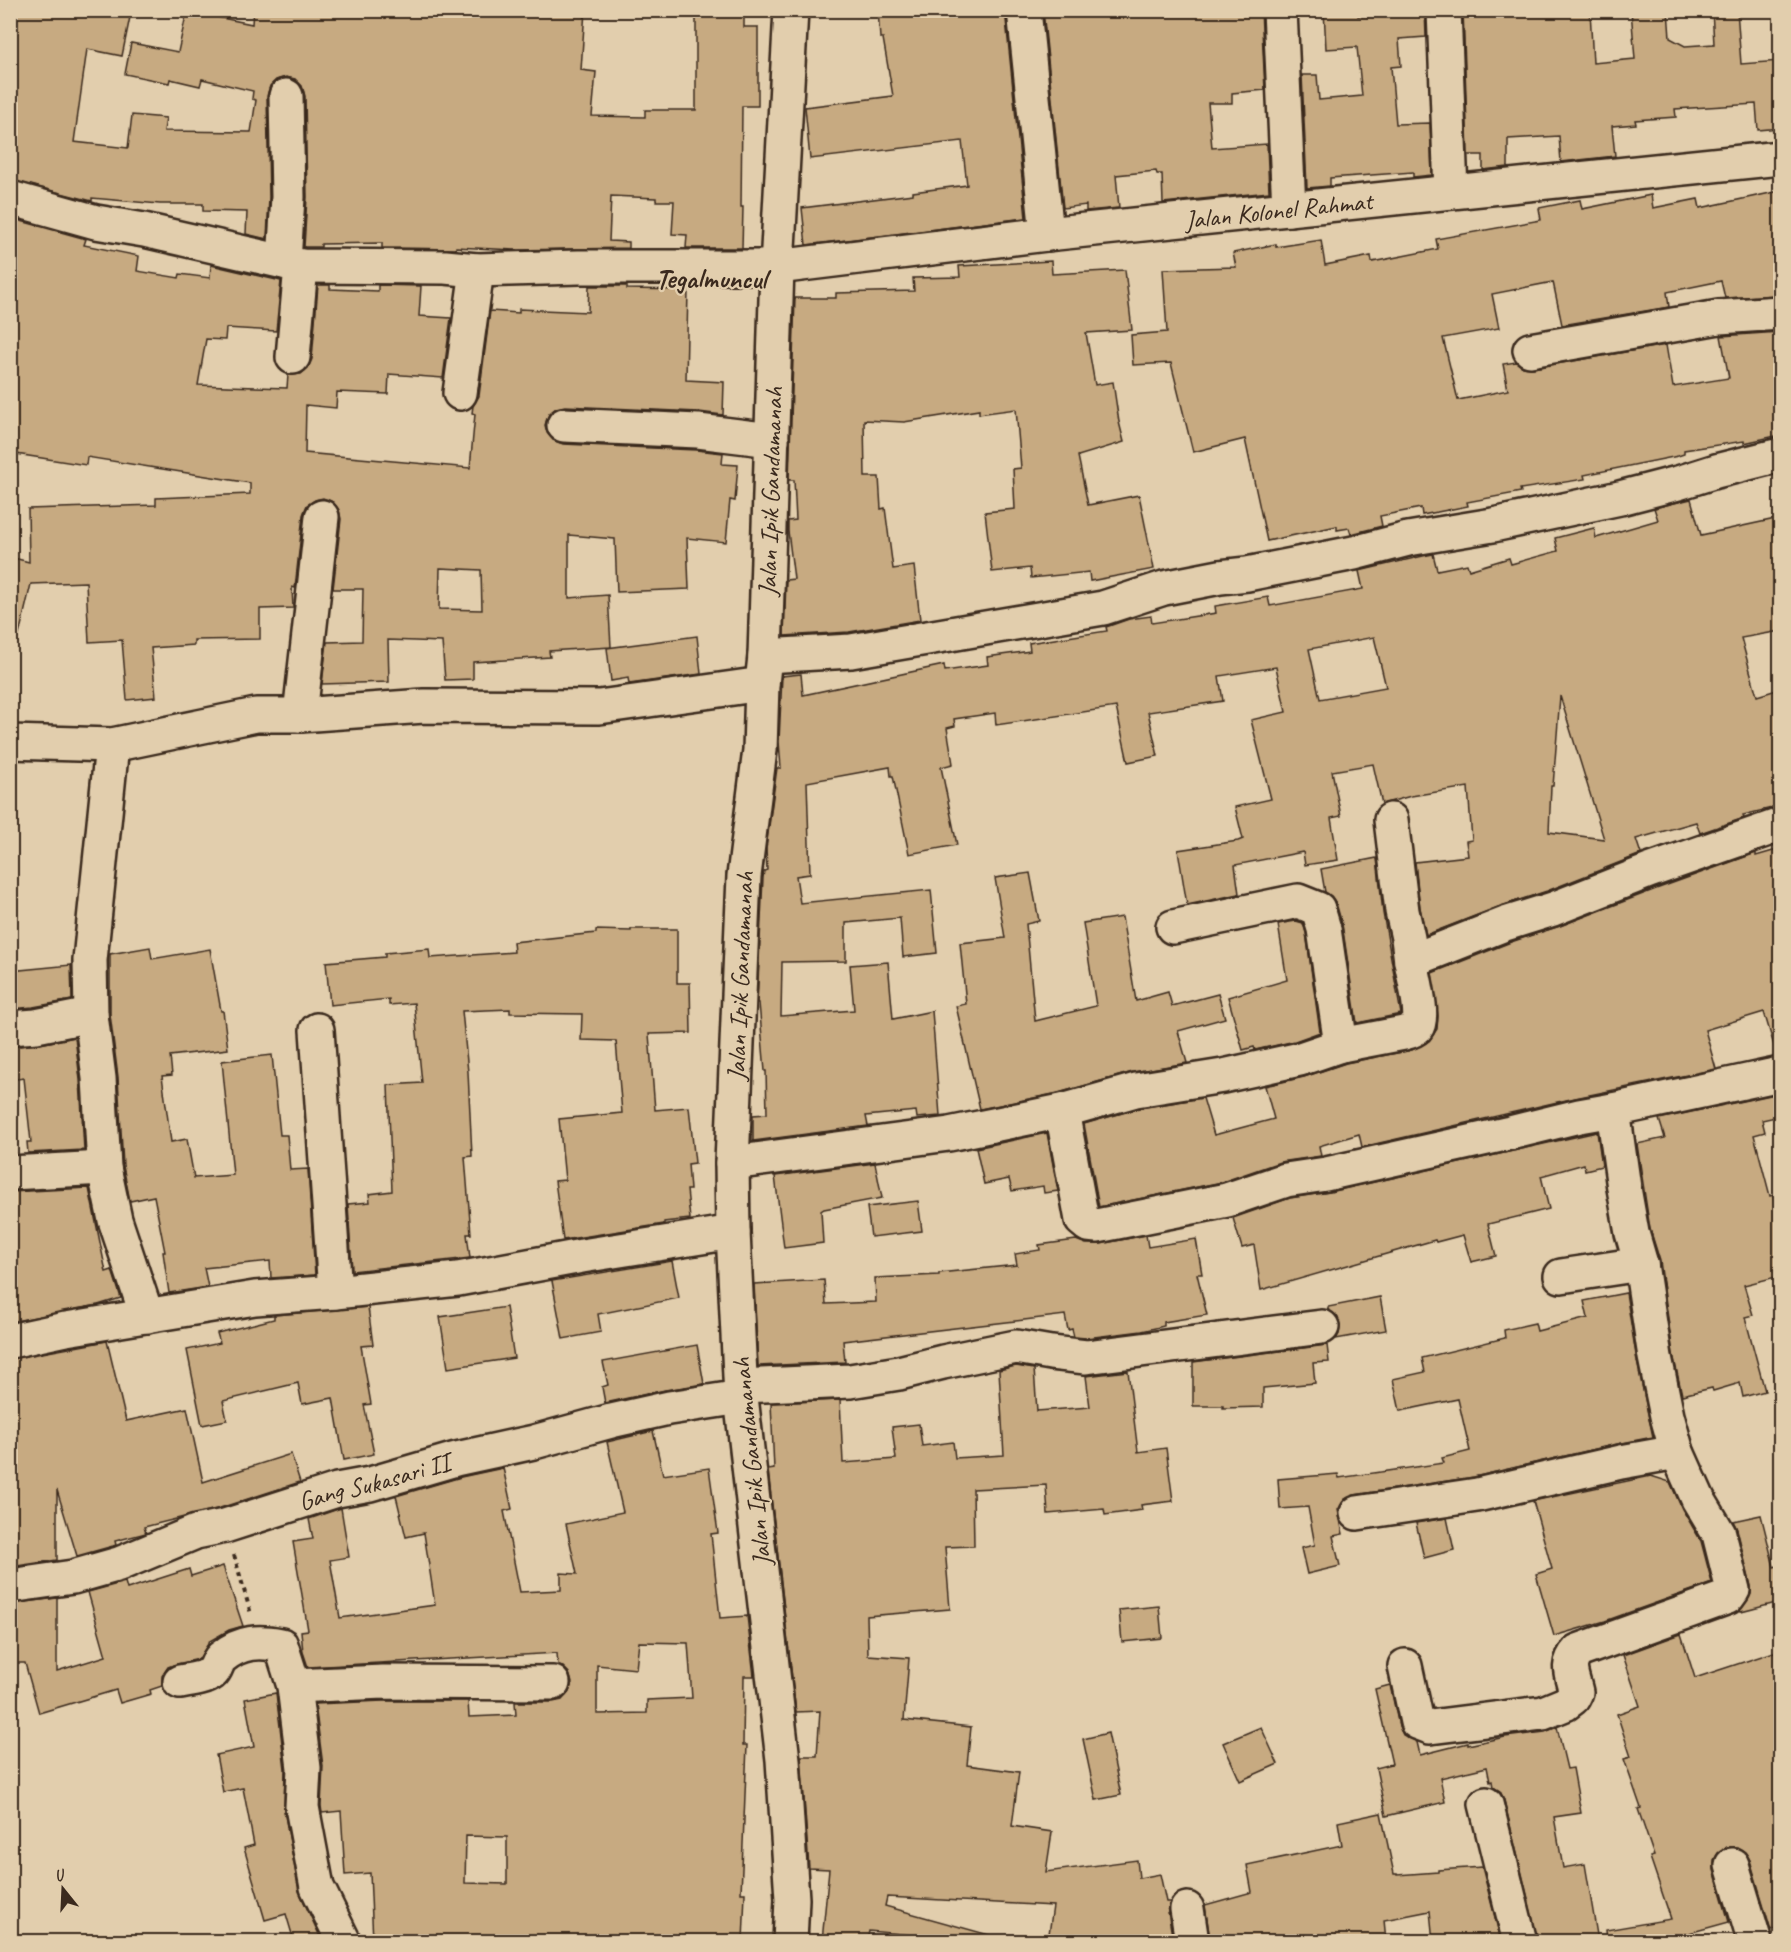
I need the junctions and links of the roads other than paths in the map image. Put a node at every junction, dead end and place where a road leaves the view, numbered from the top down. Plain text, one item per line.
1 (791, 10) edge
2 (1024, 10) edge
3 (1281, 10) edge
4 (1444, 10) edge
5 (286, 96) dead end
6 (1780, 158) edge
7 (1451, 192) junction
8 (10, 198) edge
9 (1289, 209) junction
10 (1047, 234) junction
11 (293, 264) junction
12 (777, 267) junction
13 (477, 270) junction
14 (1780, 313) edge
15 (1530, 350) dead end
16 (293, 357) dead end
17 (460, 393) dead end
18 (564, 425) dead end
19 (772, 440) junction
20 (1780, 455) edge
21 (322, 517) dead end
22 (764, 670) junction
23 (300, 715) junction
24 (10, 742) edge
25 (112, 745) junction
26 (1391, 820) dead end
27 (1780, 825) edge
28 (1173, 927) dead end
29 (1411, 961) junction
30 (91, 1015) junction
31 (10, 1028) edge
32 (317, 1030) dead end
33 (1341, 1045) junction
34 (1780, 1074) edge
35 (1612, 1110) junction
36 (1062, 1111) junction
37 (732, 1163) junction
38 (104, 1168) junction
39 (10, 1173) edge
40 (733, 1232) junction
41 (1641, 1264) junction
42 (1561, 1276) dead end
43 (335, 1292) junction
44 (147, 1316) junction
45 (1322, 1327) dead end
46 (10, 1341) edge
47 (741, 1392) junction
48 (1677, 1452) junction
49 (1357, 1513) dead end
50 (10, 1586) edge
51 (1405, 1666) dead end
52 (180, 1682) dead end
53 (554, 1683) dead end
54 (294, 1686) junction
55 (1486, 1804) dead end
56 (1732, 1865) dead end
57 (1187, 1909) dead end
58 (344, 1941) edge
59 (790, 1941) edge
60 (1192, 1941) edge
61 (1520, 1941) edge
62 (1755, 1941) edge

1 - 12 street, Jalan Ipik Gandamanah
2 - 10 street
3 - 9 street
4 - 7 street
5 - 11 street
6 - 7 street, Jalan Kolonel Rahmat
7 - 9 street, Jalan Kolonel Rahmat
8 - 11 street, Jalan Kolonel Rahmat
9 - 10 street, Jalan Kolonel Rahmat
10 - 12 street, Jalan Kolonel Rahmat
11 - 13 street, Jalan Kolonel Rahmat
11 - 16 street
12 - 13 street, Jalan Kolonel Rahmat
12 - 19 street, Jalan Ipik Gandamanah
13 - 17 street
14 - 15 street
18 - 19 street
19 - 22 street, Jalan Ipik Gandamanah
20 - 22 street
21 - 23 street
22 - 23 street
22 - 37 street, Jalan Ipik Gandamanah
23 - 25 street
24 - 25 street
25 - 30 street
26 - 29 street
27 - 29 street
28 - 33 street
29 - 33 street
30 - 31 street
30 - 38 street
32 - 43 street
33 - 36 street
34 - 35 street
35 - 36 street
35 - 41 street
36 - 37 street
37 - 40 street, Jalan Ipik Gandamanah
38 - 39 street
38 - 44 street
40 - 43 street
40 - 47 street, Jalan Ipik Gandamanah
41 - 42 street
41 - 48 street
43 - 44 street
44 - 46 street
45 - 47 street, Gang Sukasari II
47 - 50 street, Gang Sukasari II
47 - 59 street, Jalan Ipik Gandamanah
48 - 49 street
48 - 51 street
52 - 54 street
53 - 54 street
54 - 58 street
55 - 61 street
56 - 62 street
57 - 60 street

